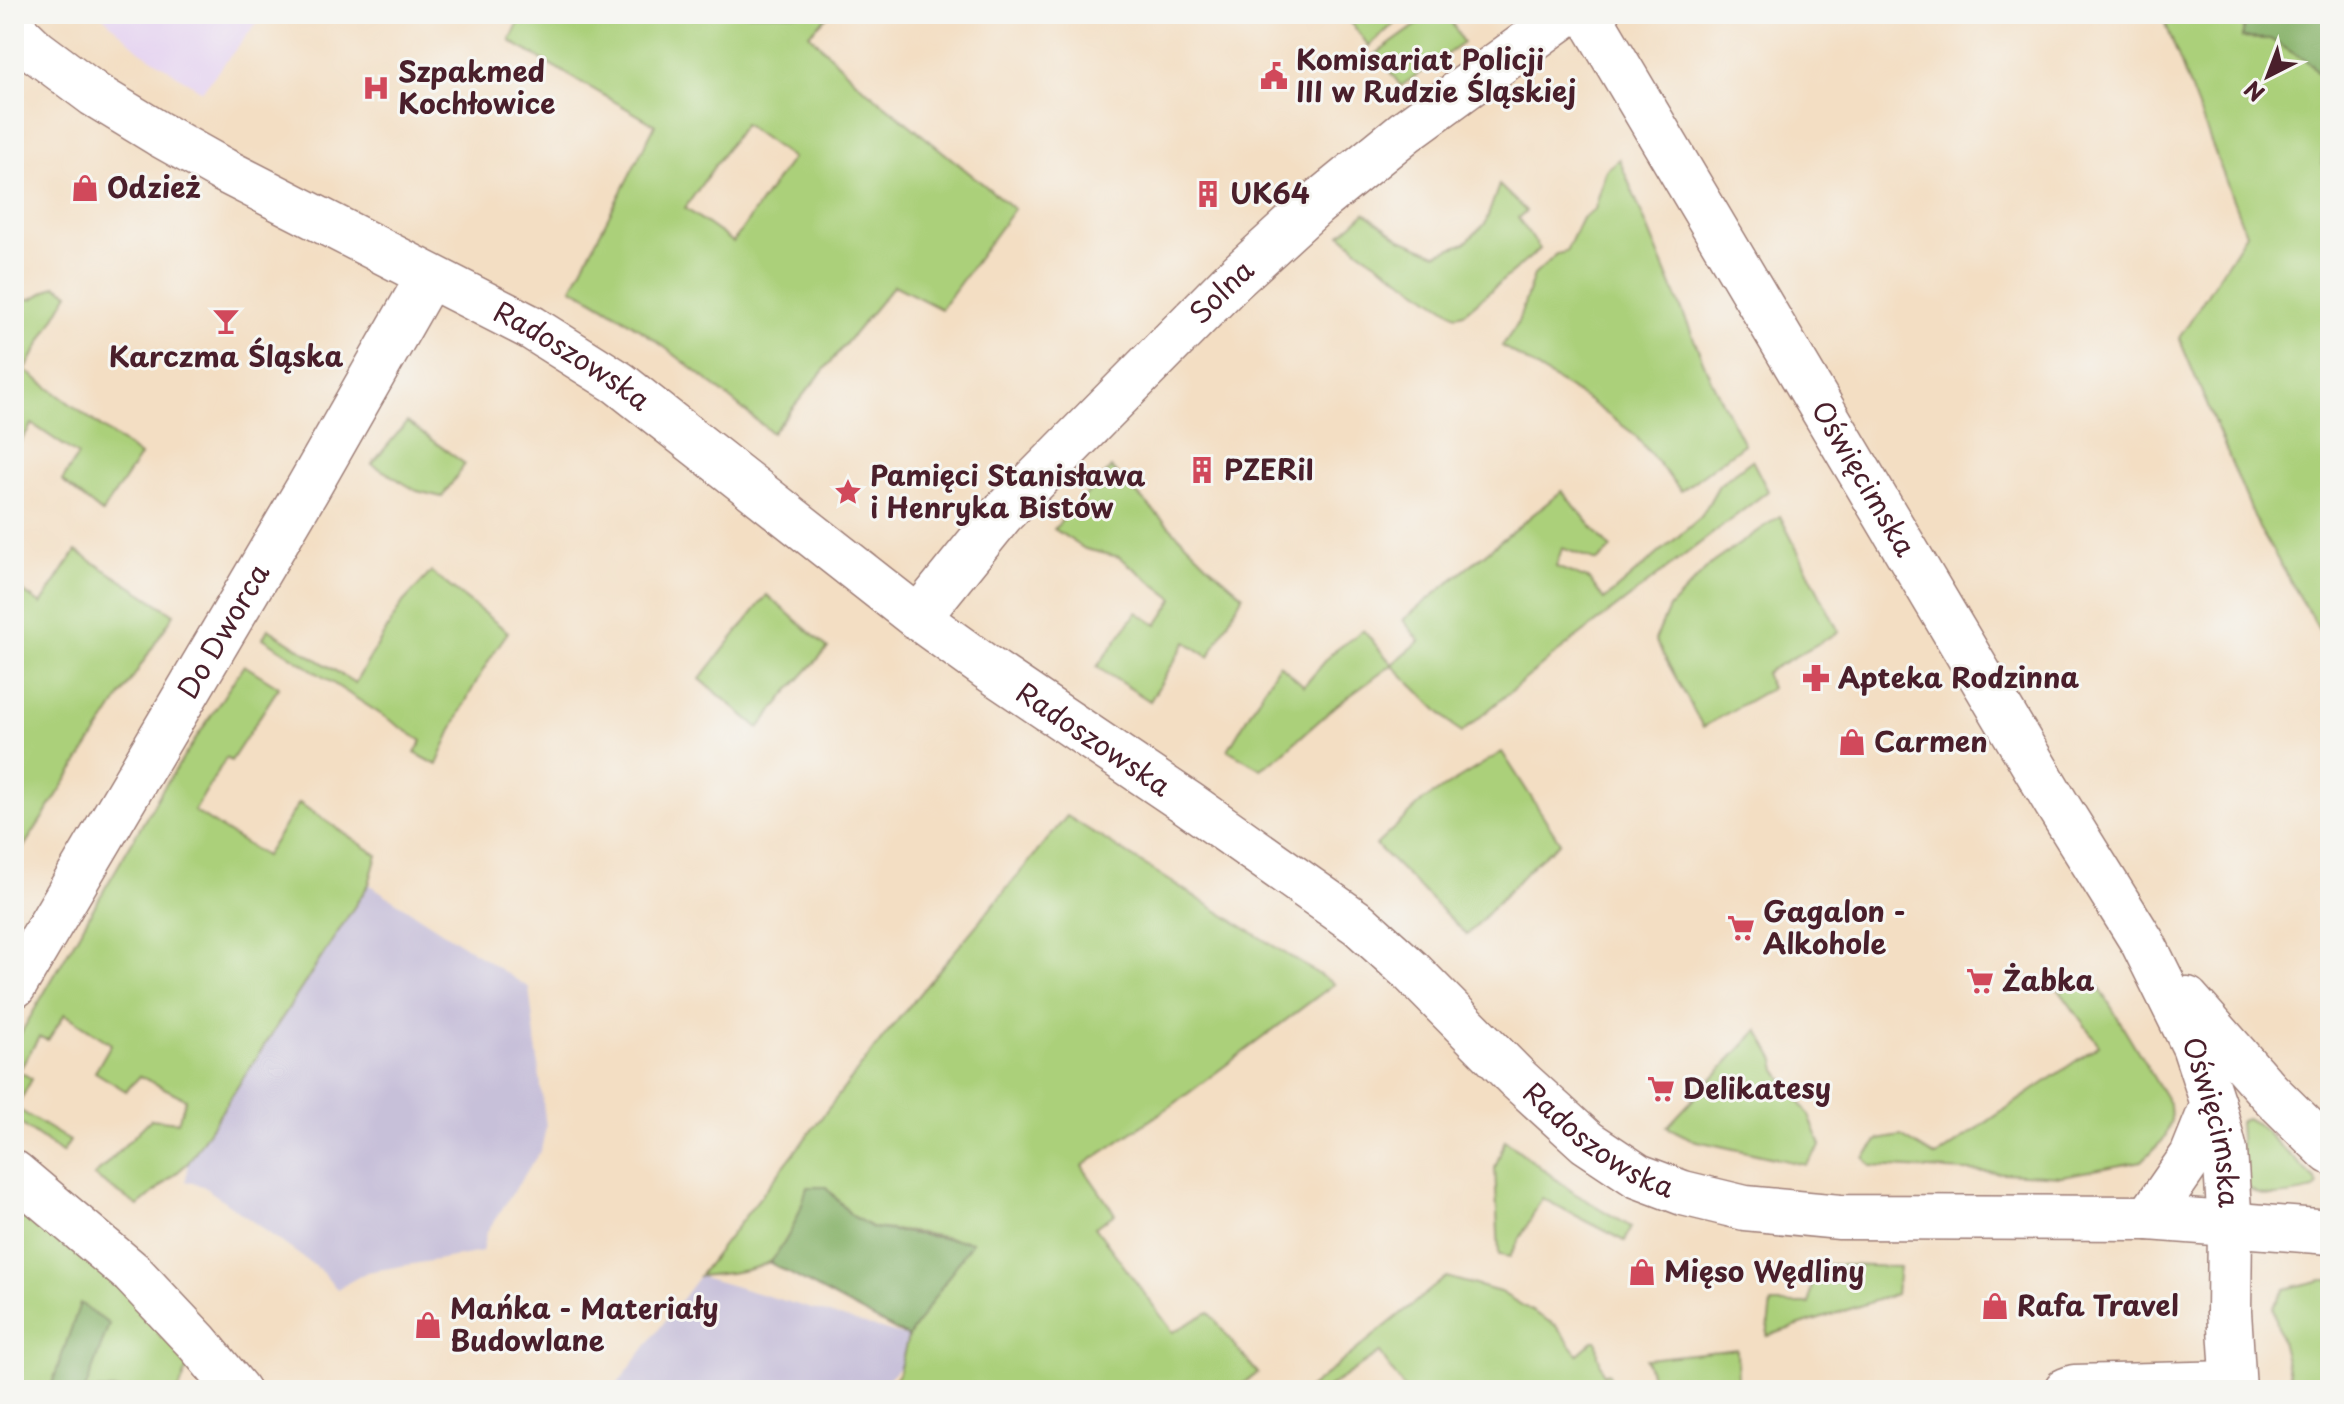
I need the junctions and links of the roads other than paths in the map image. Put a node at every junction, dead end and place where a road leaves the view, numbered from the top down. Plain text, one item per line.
1 (1567, 14) edge
2 (1588, 14) edge
3 (14, 30) edge
4 (429, 276) junction
5 (918, 618) junction
6 (2143, 943) junction
7 (14, 986) edge
8 (2213, 1104) junction
9 (2330, 1152) edge
10 (14, 1173) edge
11 (2149, 1218) junction
12 (2230, 1225) junction
13 (2330, 1232) edge
14 (2234, 1386) edge
15 (237, 1390) edge
16 (2066, 1390) edge

1 - 5 street, Solna
2 - 6 street, Oświęcimska
3 - 4 street, Radoszowska
4 - 5 street, Radoszowska
4 - 7 street, Do Dworca
5 - 11 street, Radoszowska
6 - 8 street, Oświęcimska
6 - 9 street, Oświęcimska
8 - 11 street
8 - 12 street, Oświęcimska
10 - 15 street
11 - 12 street, Radoszowska
12 - 13 street, Radoszowska
12 - 14 street, Oświęcimska
14 - 16 street

